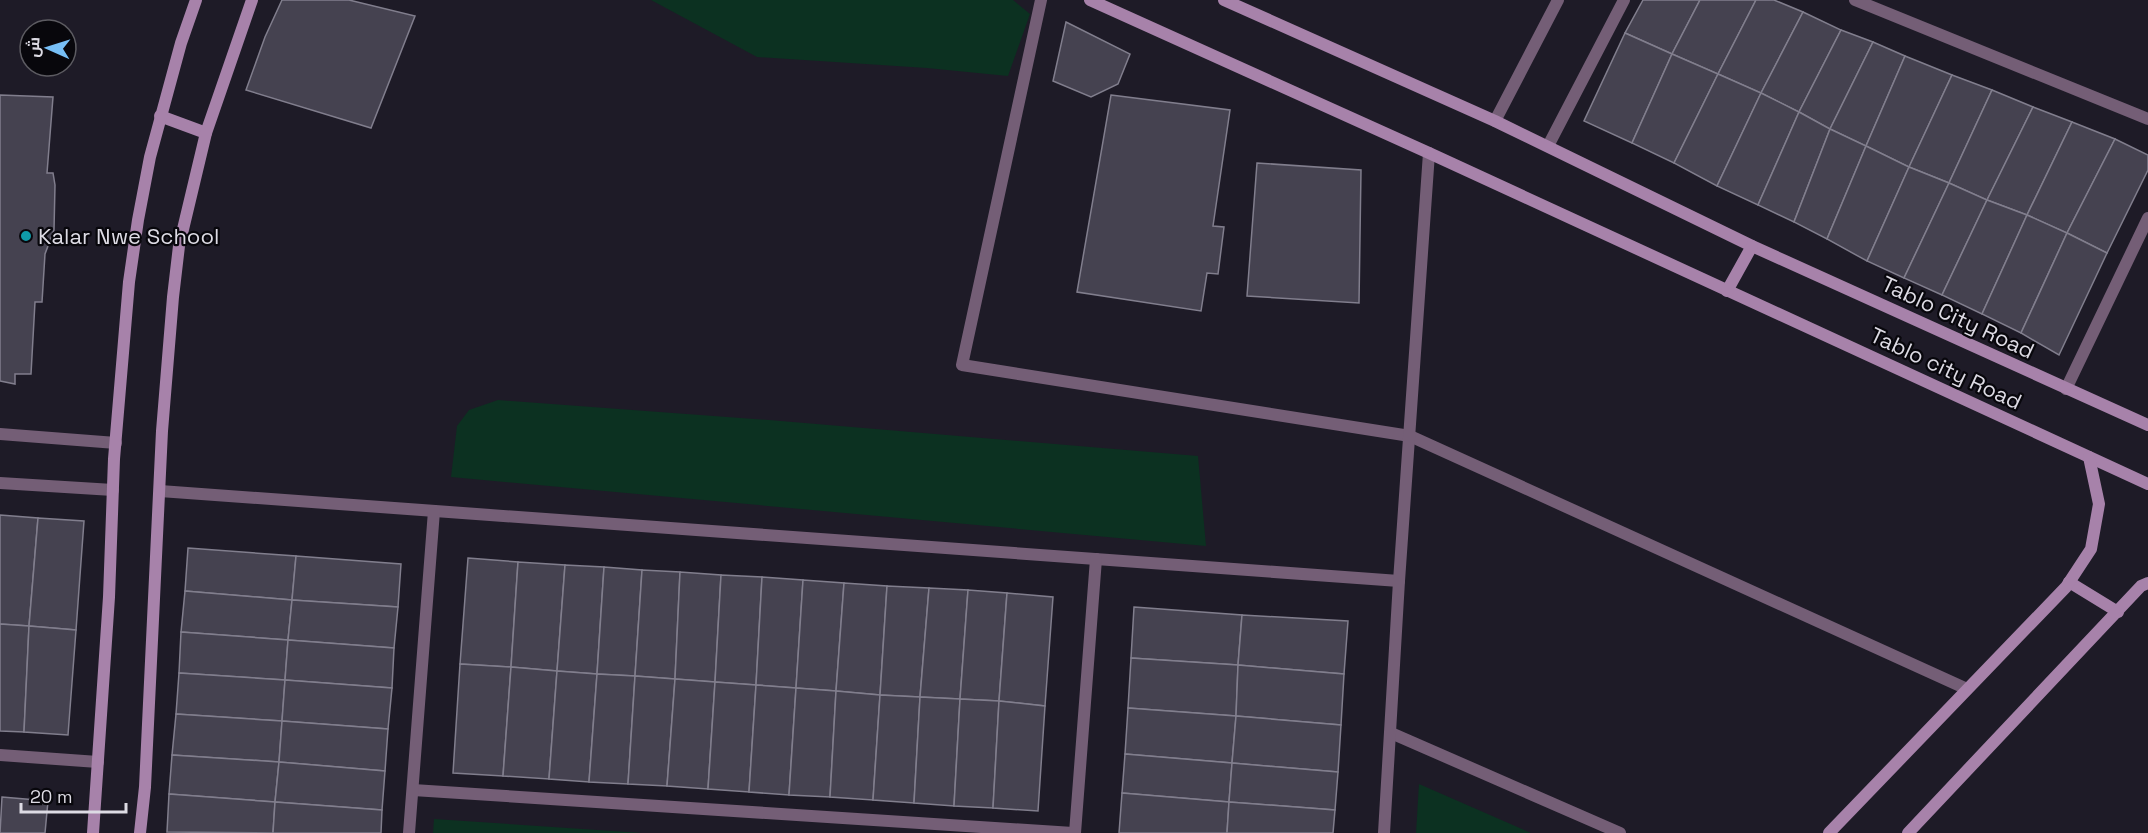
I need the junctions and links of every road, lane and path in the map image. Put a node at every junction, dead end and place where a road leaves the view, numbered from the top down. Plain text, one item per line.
1 (196, 0) edge
2 (252, 0) edge
3 (1041, 0) edge
4 (1224, 0) edge
5 (1558, 0) edge
6 (1624, 0) edge
7 (1855, 0) edge
8 (1097, 2) edge
9 (160, 116) junction
10 (2148, 119) edge
11 (1495, 121) junction
12 (206, 133) junction
13 (1548, 146) junction
14 (1429, 153) junction
15 (2148, 218) edge
16 (1752, 246) junction
17 (1727, 291) junction
18 (2066, 389) junction
19 (2148, 425) edge
20 (0, 434) edge
21 (1410, 436) junction
22 (116, 443) junction
23 (2089, 457) junction
24 (0, 483) edge
25 (2148, 484) edge
26 (113, 490) junction
27 (160, 491) junction
28 (434, 511) junction
29 (1096, 559) junction
30 (1399, 582) junction
31 (2069, 582) junction
32 (2148, 583) edge
33 (2118, 612) junction
34 (1967, 689) junction
35 (1391, 733) junction
36 (0, 755) edge
37 (98, 762) junction
38 (412, 790) junction
39 (93, 833) edge
40 (140, 833) edge
41 (410, 833) edge
42 (1074, 833) edge
43 (1384, 833) edge
44 (1620, 833) edge
45 (1829, 833) edge
46 (1908, 833) edge

1 - 9 street
2 - 12 street
3 - 21 street
4 - 11 street, Tablo City Road
5 - 11 street
6 - 13 street
7 - 10 street
8 - 14 street, Tablo city Road
9 - 12 street
9 - 22 street
11 - 13 street, Tablo City Road
12 - 27 street
13 - 16 street, Tablo City Road
14 - 17 street, Tablo city Road
14 - 21 street
15 - 18 street
16 - 17 street
16 - 18 street, Tablo City Road
17 - 23 street, Tablo city Road
18 - 19 street, Tablo City Road
20 - 22 street
21 - 30 street
21 - 34 street
22 - 26 street
23 - 25 street, Tablo city Road
23 - 31 street
24 - 26 street
26 - 37 street
27 - 28 street
27 - 40 street
28 - 29 street
28 - 38 street
29 - 30 street
29 - 42 street
30 - 35 street
31 - 33 street
31 - 34 street
32 - 33 street
33 - 46 street
34 - 45 street
35 - 43 street
35 - 44 street
36 - 37 street
37 - 39 street
38 - 41 street
38 - 42 street

